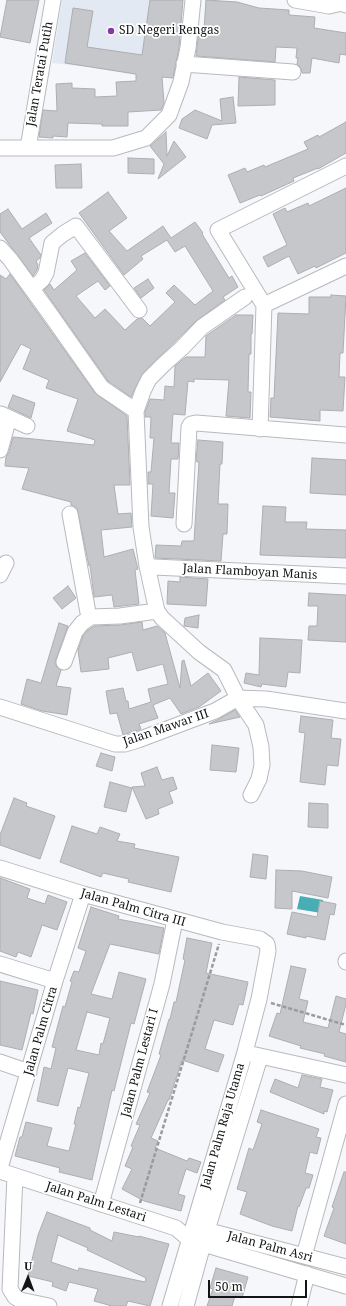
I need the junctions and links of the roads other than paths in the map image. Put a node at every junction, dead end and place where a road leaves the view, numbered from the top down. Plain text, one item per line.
1 (53, 0) edge
2 (193, 0) edge
3 (295, 0) edge
4 (344, 3) edge
5 (184, 64) junction
6 (292, 72) dead end
7 (0, 148) edge
8 (28, 148) junction
9 (346, 166) edge
10 (1, 251) edge
11 (346, 266) edge
12 (32, 289) junction
13 (245, 297) dead end
14 (264, 305) junction
15 (139, 310) dead end
16 (136, 411) junction
17 (4, 416) edge
18 (27, 426) dead end
19 (260, 429) junction
20 (346, 435) edge
21 (0, 450) edge
22 (70, 514) dead end
23 (184, 524) dead end
24 (154, 567) dead end
25 (346, 576) edge
26 (157, 611) junction
27 (90, 618) junction
28 (64, 662) dead end
29 (238, 698) junction
30 (0, 707) edge
31 (346, 711) edge
32 (251, 795) dead end
33 (0, 868) edge
34 (83, 894) junction
35 (175, 920) junction
36 (267, 944) joint
37 (0, 964) edge
38 (55, 981) junction
39 (245, 1052) junction
40 (260, 1057) junction
41 (0, 1062) edge
42 (29, 1072) junction
43 (346, 1075) edge
44 (346, 1104) edge
45 (339, 1155) edge
46 (0, 1170) edge
47 (15, 1176) junction
48 (101, 1204) junction
49 (199, 1235) junction
50 (304, 1256) junction
51 (346, 1267) edge
52 (307, 1274) junction
53 (346, 1286) edge
54 (49, 1306) edge
55 (170, 1306) edge
56 (186, 1306) edge
57 (298, 1306) edge

1 - 8 street, Jalan Teratai Putih
2 - 5 street
3 - 4 street
5 - 6 street
5 - 8 street
7 - 8 street
9 - 14 street
10 - 12 street
11 - 14 street
12 - 15 street
12 - 16 street
13 - 16 street
14 - 19 street
16 - 26 street
17 - 18 street
17 - 21 street
19 - 20 street
19 - 23 street
22 - 27 street
24 - 25 street, Jalan Flamboyan Manis
26 - 27 street
26 - 29 street
27 - 28 street
29 - 30 street, Jalan Mawar III
29 - 31 street
29 - 32 street
33 - 34 street, Jalan Palm Citra III
34 - 35 street, Jalan Palm Citra III
34 - 38 street, Jalan Palm Citra
35 - 36 street, Jalan Palm Citra III
35 - 48 street, Jalan Palm Lestari I
36 - 39 street, Jalan Palm Raja Utama
37 - 38 street
38 - 42 street, Jalan Palm Citra
39 - 40 street
39 - 49 street, Jalan Palm Raja Utama
40 - 43 street
40 - 49 street, Jalan Palm Raja Utama
41 - 42 street
42 - 46 street, Jalan Palm Citra
44 - 45 street
45 - 50 street
46 - 47 street, Jalan Palm Lestari
47 - 48 street, Jalan Palm Lestari
47 - 54 street
48 - 49 street, Jalan Palm Lestari
49 - 50 street, Jalan Palm Asri
49 - 52 street, Jalan Palm Asri
49 - 55 street, Jalan Palm Raja Utama
49 - 56 street, Jalan Palm Raja Utama
50 - 51 street, Jalan Palm Asri
52 - 53 street, Jalan Palm Asri
52 - 57 street, Jalan Palm Asri

